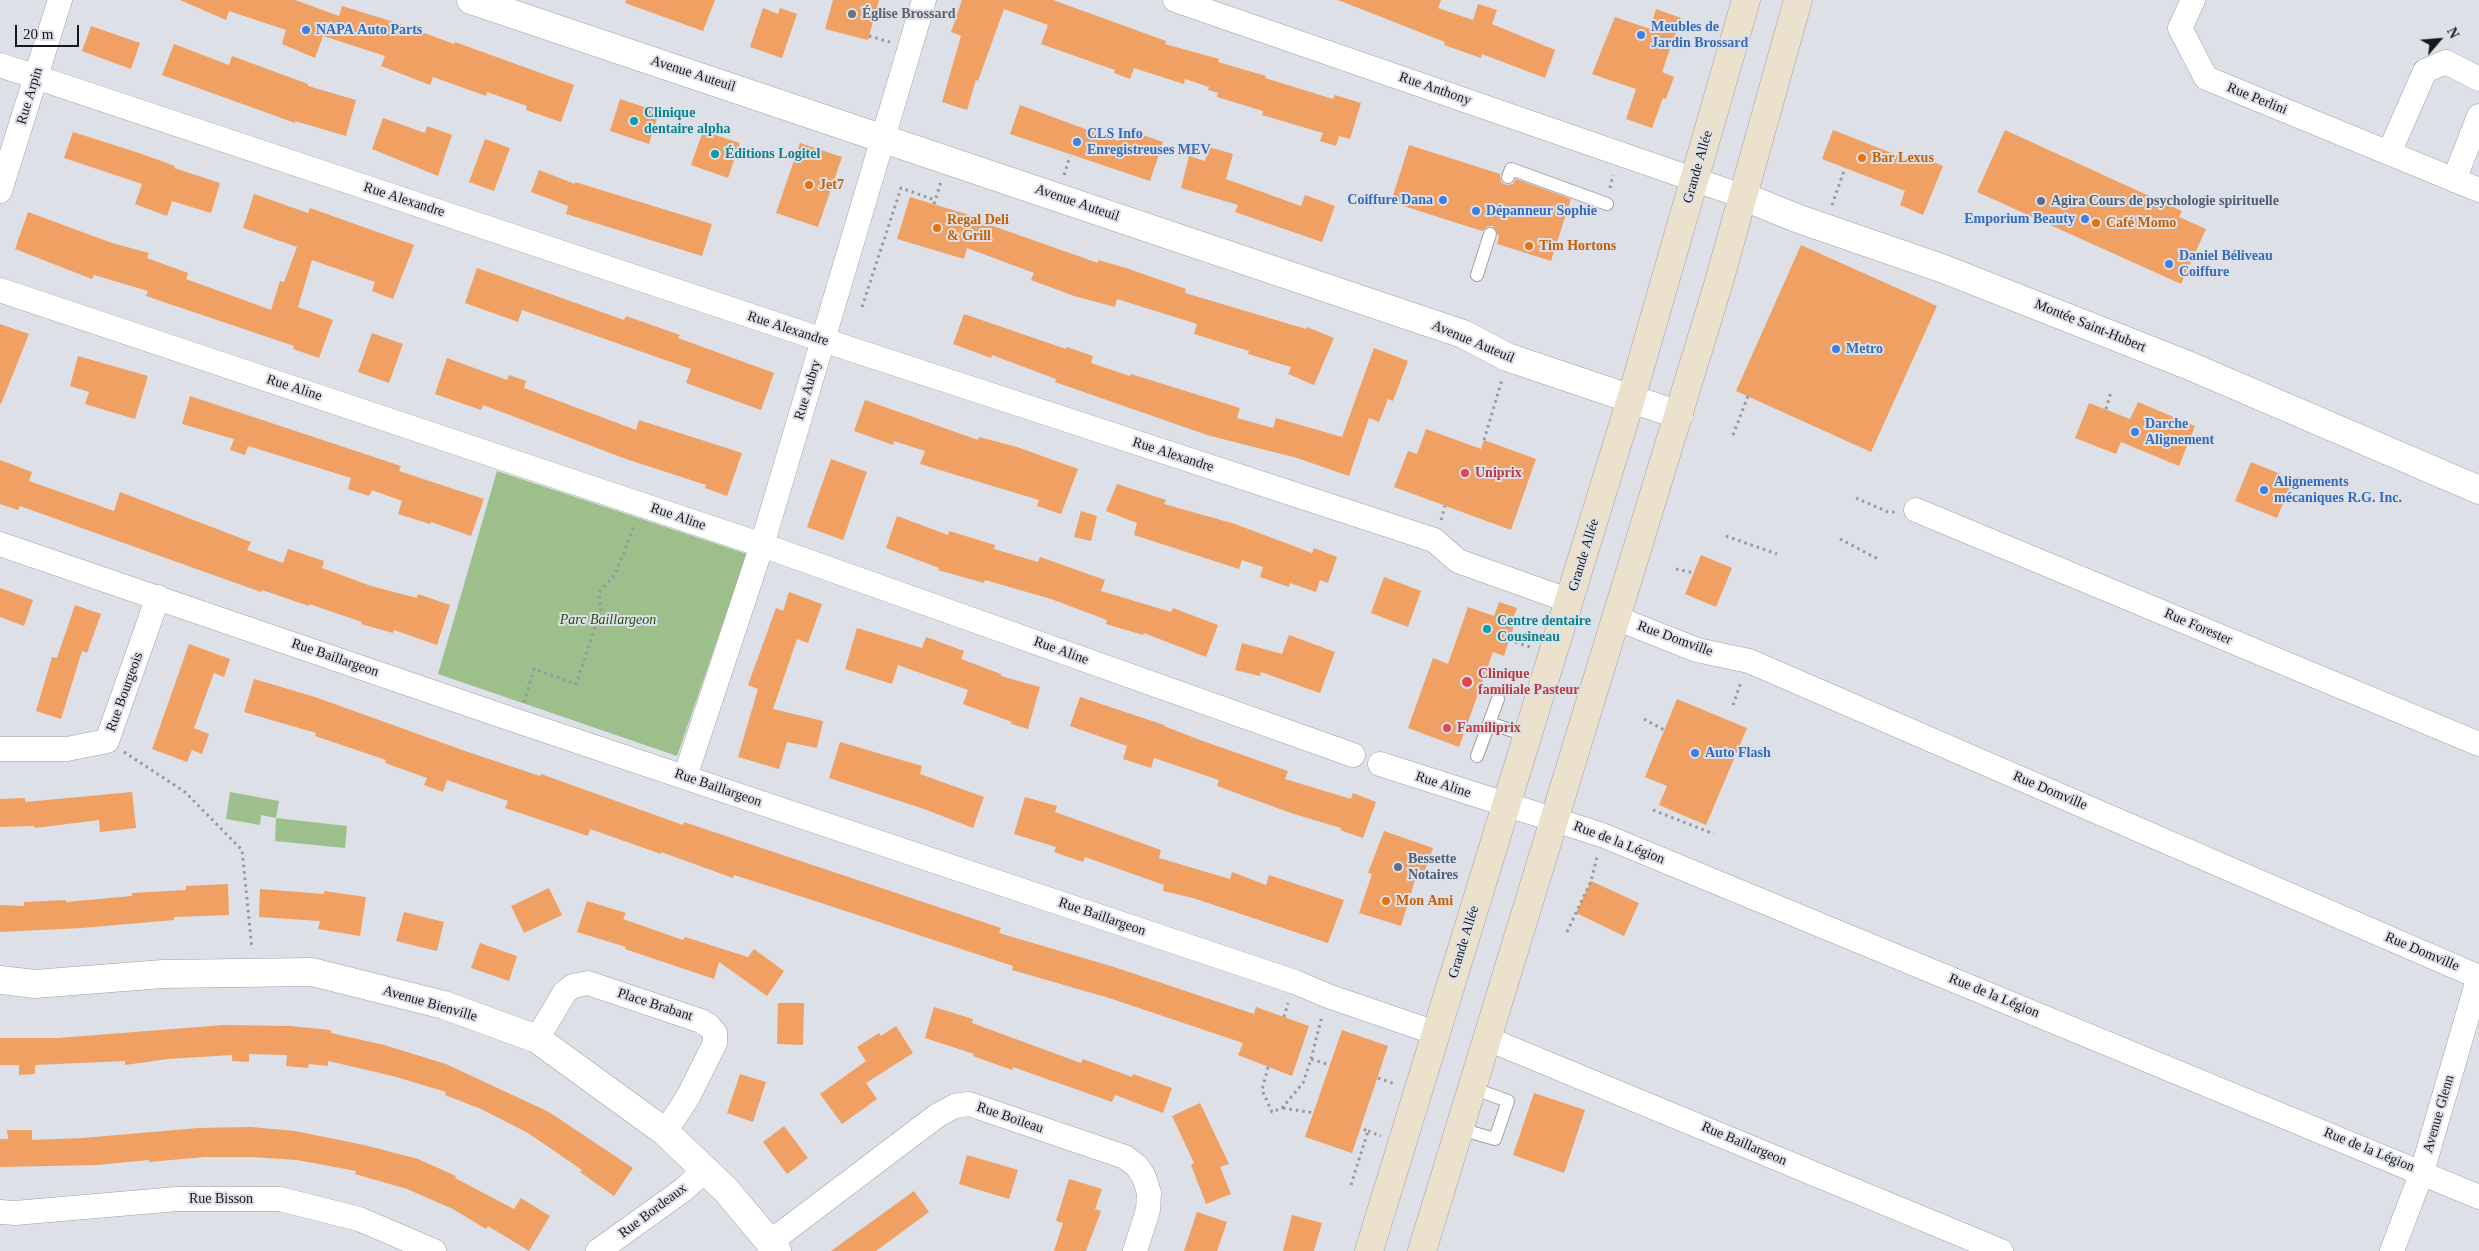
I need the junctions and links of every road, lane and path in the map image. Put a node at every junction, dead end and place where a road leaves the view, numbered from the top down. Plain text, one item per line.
1 (60, 0) edge
2 (472, 0) edge
3 (924, 0) edge
4 (1175, 0) edge
5 (1746, 0) edge
6 (1798, 0) edge
7 (2193, 0) edge
8 (0, 65) edge
9 (36, 78) junction
10 (2479, 79) edge
11 (2479, 116) edge
12 (883, 138) junction
13 (2389, 153) junction
14 (1845, 168) dead end
15 (1508, 177) dead end
16 (1694, 179) junction
17 (2454, 180) junction
18 (2479, 190) edge
19 (0, 191) edge
20 (1742, 196) junction
21 (935, 200) dead end
22 (1607, 204) dead end
23 (1825, 228) junction
24 (1490, 234) dead end
25 (1477, 275) dead end
26 (0, 290) edge
27 (862, 307) dead end
28 (823, 340) junction
29 (1508, 357) junction
30 (2111, 392) dead end
31 (1748, 396) dead end
32 (1631, 399) junction
33 (2106, 409) dead end
34 (1679, 415) junction
35 (1733, 435) dead end
36 (1484, 440) dead end
37 (2479, 490) edge
38 (1856, 498) dead end
39 (642, 504) junction
40 (1916, 510) joint
41 (1726, 536) dead end
42 (1840, 539) dead end
43 (0, 544) edge
44 (762, 545) junction
45 (1777, 554) dead end
46 (1878, 559) dead end
47 (1676, 569) dead end
48 (1694, 573) dead end
49 (158, 596) junction
50 (1570, 601) junction
51 (1616, 618) junction
52 (1509, 640) dead end
53 (1533, 649) dead end
54 (1498, 699) dead end
55 (1644, 719) dead end
56 (517, 721) junction
57 (1489, 723) junction
58 (1664, 730) dead end
59 (1529, 736) junction
60 (107, 741) junction
61 (2479, 744) edge
62 (0, 749) edge
63 (1353, 755) dead end
64 (1477, 756) dead end
65 (1380, 764) dead end
66 (685, 777) junction
67 (1506, 805) junction
68 (1653, 810) dead end
69 (1554, 819) junction
70 (1714, 834) dead end
71 (1590, 881) dead end
72 (1567, 932) dead end
73 (255, 973) junction
74 (2479, 976) edge
75 (0, 980) edge
76 (1328, 996) junction
77 (1436, 1032) junction
78 (537, 1039) junction
79 (1488, 1039) junction
80 (1311, 1059) junction
81 (1330, 1065) dead end
82 (1268, 1066) dead end
83 (1378, 1078) dead end
84 (1400, 1086) dead end
85 (1472, 1088) junction
86 (1282, 1108) junction
87 (1314, 1113) dead end
88 (1360, 1128) dead end
89 (1460, 1129) junction
90 (1368, 1131) junction
91 (665, 1132) junction
92 (1384, 1137) dead end
93 (705, 1170) junction
94 (2422, 1172) junction
95 (1351, 1185) dead end
96 (2479, 1197) edge
97 (0, 1212) edge
98 (773, 1246) edge
99 (434, 1251) edge
100 (598, 1251) edge
101 (1135, 1251) edge
102 (1370, 1251) edge
103 (1422, 1251) edge
104 (2001, 1251) edge
105 (2392, 1251) edge

1 - 9 street, Rue Arpin
2 - 12 street, Avenue Auteuil
3 - 12 street, Rue Aubry
4 - 16 street, Rue Anthony
5 - 16 main road, Grande Allée
6 - 20 main road
7 - 13 street, Rue Perlini
8 - 9 street, Rue Alexandre
9 - 19 street, Rue Arpin
9 - 28 street, Rue Alexandre
10 - 13 street
11 - 17 street
12 - 28 street, Rue Aubry
12 - 29 street, Avenue Auteuil
13 - 17 street, Rue Perlini
14 - 23 path
15 - 22 lane
16 - 20 street, Montée Saint-Hubert
16 - 32 main road, Grande Allée
17 - 18 street, Rue Perlini
20 - 23 street, Montée Saint-Hubert
20 - 34 main road
21 - 27 path
23 - 37 street, Montée Saint-Hubert
24 - 25 lane
26 - 39 street, Rue Aline
28 - 44 street, Rue Aubry
28 - 50 street, Rue Alexandre
29 - 32 street, Avenue Auteuil
29 - 36 path
30 - 33 path
31 - 35 path
32 - 34 street, Avenue Auteuil
32 - 50 main road, Grande Allée
34 - 51 main road
38 - 40 path
39 - 44 street, Rue Aline
39 - 56 path
40 - 61 street, Rue Forester
41 - 45 path
42 - 46 path
43 - 49 street, Rue Baillargeon
44 - 63 street, Rue Aline
44 - 66 street, Rue Aubry
47 - 48 path
49 - 56 street, Rue Baillargeon
49 - 60 street, Rue Bourgeois
50 - 59 main road, Grande Allée
51 - 69 main road
51 - 74 street, Rue Domville
52 - 53 path
54 - 57 lane
55 - 58 path
56 - 66 street, Rue Baillargeon
57 - 59 lane
57 - 64 lane
59 - 67 main road, Grande Allée
60 - 62 street, Rue Bourgeois
60 - 73 path
65 - 67 street, Rue Aline
66 - 76 street, Rue Baillargeon
67 - 69 street, Rue de la Légion
67 - 77 main road, Grande Allée
68 - 70 path
69 - 79 main road
69 - 94 street, Rue de la Légion
71 - 72 path
73 - 75 street, Avenue Bienville
73 - 78 street, Avenue Bienville
74 - 94 street, Avenue Glenn
76 - 77 street, Rue Baillargeon
76 - 80 path
77 - 102 main road, Grande Allée
78 - 91 street, Avenue Bienville
78 - 91 street, Place Brabant
79 - 85 main road
79 - 104 street, Rue Baillargeon
80 - 81 path
80 - 86 path
82 - 86 path
83 - 84 path
85 - 89 main road
85 - 89 lane
86 - 87 path
88 - 90 path
89 - 103 main road
90 - 92 path
90 - 95 path
91 - 93 street, Avenue Bienville
93 - 98 street, Avenue Bienville
93 - 100 street, Rue Bordeaux
94 - 96 street, Rue de la Légion
94 - 105 street, Avenue Glenn
97 - 99 street, Rue Bisson
98 - 101 street, Rue Boileau

